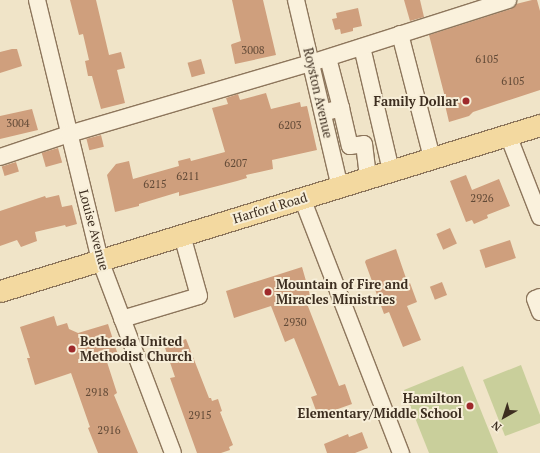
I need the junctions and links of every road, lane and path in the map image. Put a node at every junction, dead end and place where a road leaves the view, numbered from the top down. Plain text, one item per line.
1 (37, 0) edge
2 (296, 0) edge
3 (508, 0) edge
4 (400, 34) junction
5 (362, 47) junction
6 (328, 58) junction
7 (311, 64) junction
8 (341, 108) junction
9 (323, 113) junction
10 (540, 125) edge
11 (69, 134) junction
12 (508, 135) junction
13 (0, 157) edge
14 (432, 158) junction
15 (391, 171) junction
16 (368, 178) junction
17 (340, 186) junction
18 (302, 198) junction
19 (540, 217) edge
20 (182, 235) junction
21 (100, 260) junction
22 (0, 291) edge
23 (540, 297) edge
24 (540, 312) edge
25 (122, 319) junction
26 (173, 453) edge
27 (402, 453) edge

1 - 11 street, Louise Avenue
2 - 7 street, Royston Avenue
3 - 4 street
4 - 5 street
4 - 14 street
5 - 6 street
5 - 15 street
6 - 7 street
6 - 8 street
7 - 9 street, Royston Avenue
7 - 11 street
8 - 9 street
8 - 16 street
9 - 17 street, Royston Avenue
10 - 12 main road, Harford Road
11 - 13 street
11 - 21 street, Louise Avenue
12 - 14 main road, Harford Road
12 - 19 street
14 - 15 main road, Harford Road
15 - 16 main road, Harford Road
16 - 17 main road, Harford Road
17 - 18 main road, Harford Road
18 - 20 main road, Harford Road
18 - 27 street
20 - 21 main road, Harford Road
20 - 25 street
21 - 22 main road, Harford Road
21 - 25 street, Louise Avenue
23 - 24 street
25 - 26 street, Louise Avenue

